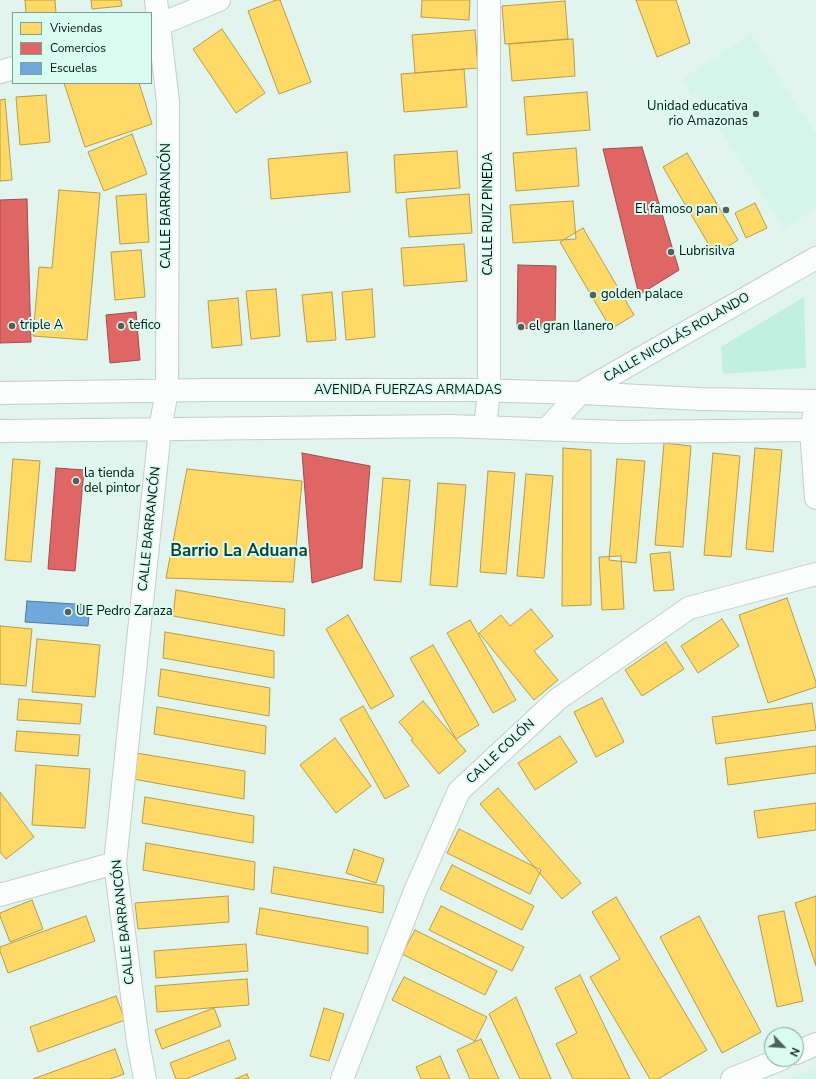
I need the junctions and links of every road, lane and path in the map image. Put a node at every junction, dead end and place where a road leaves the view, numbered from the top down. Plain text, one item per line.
1 (156, 0) edge
2 (219, 0) edge
3 (489, 0) edge
4 (155, 26) edge
5 (12, 68) edge
6 (0, 72) edge
7 (816, 258) edge
8 (167, 391) junction
9 (489, 391) junction
10 (0, 393) edge
11 (580, 393) junction
12 (816, 401) edge
13 (816, 406) edge
14 (485, 427) junction
15 (160, 429) junction
16 (547, 429) junction
17 (814, 430) edge
18 (0, 431) edge
19 (816, 498) edge
20 (816, 574) edge
21 (115, 863) junction
22 (0, 894) edge
23 (816, 1044) edge
24 (804, 1049) edge
25 (764, 1066) edge
26 (145, 1079) edge
27 (342, 1079) edge
28 (732, 1079) edge

1 - 4 street, CALLE BARRANCÓN
2 - 4 street
3 - 9 street, CALLE RUIZ PINEDA
4 - 8 street, CALLE BARRANCÓN
5 - 6 street
7 - 11 street, CALLE NICOLÁS ROLANDO
8 - 9 street, AVENIDA FUERZAS ARMADAS
8 - 10 street, AVENIDA FUERZAS ARMADAS
8 - 15 street, CALLE BARRANCÓN
9 - 11 street, AVENIDA FUERZAS ARMADAS
9 - 14 street, CALLE RUIZ PINEDA
11 - 12 street, AVENIDA FUERZAS ARMADAS
11 - 16 street, CALLE NICOLÁS ROLANDO
13 - 17 street
14 - 15 street
14 - 16 street
15 - 18 street
15 - 21 street, CALLE BARRANCÓN
16 - 17 street
17 - 19 street
20 - 27 street, CALLE COLÓN
21 - 22 street
21 - 26 street, CALLE BARRANCÓN
23 - 24 street
25 - 28 street

